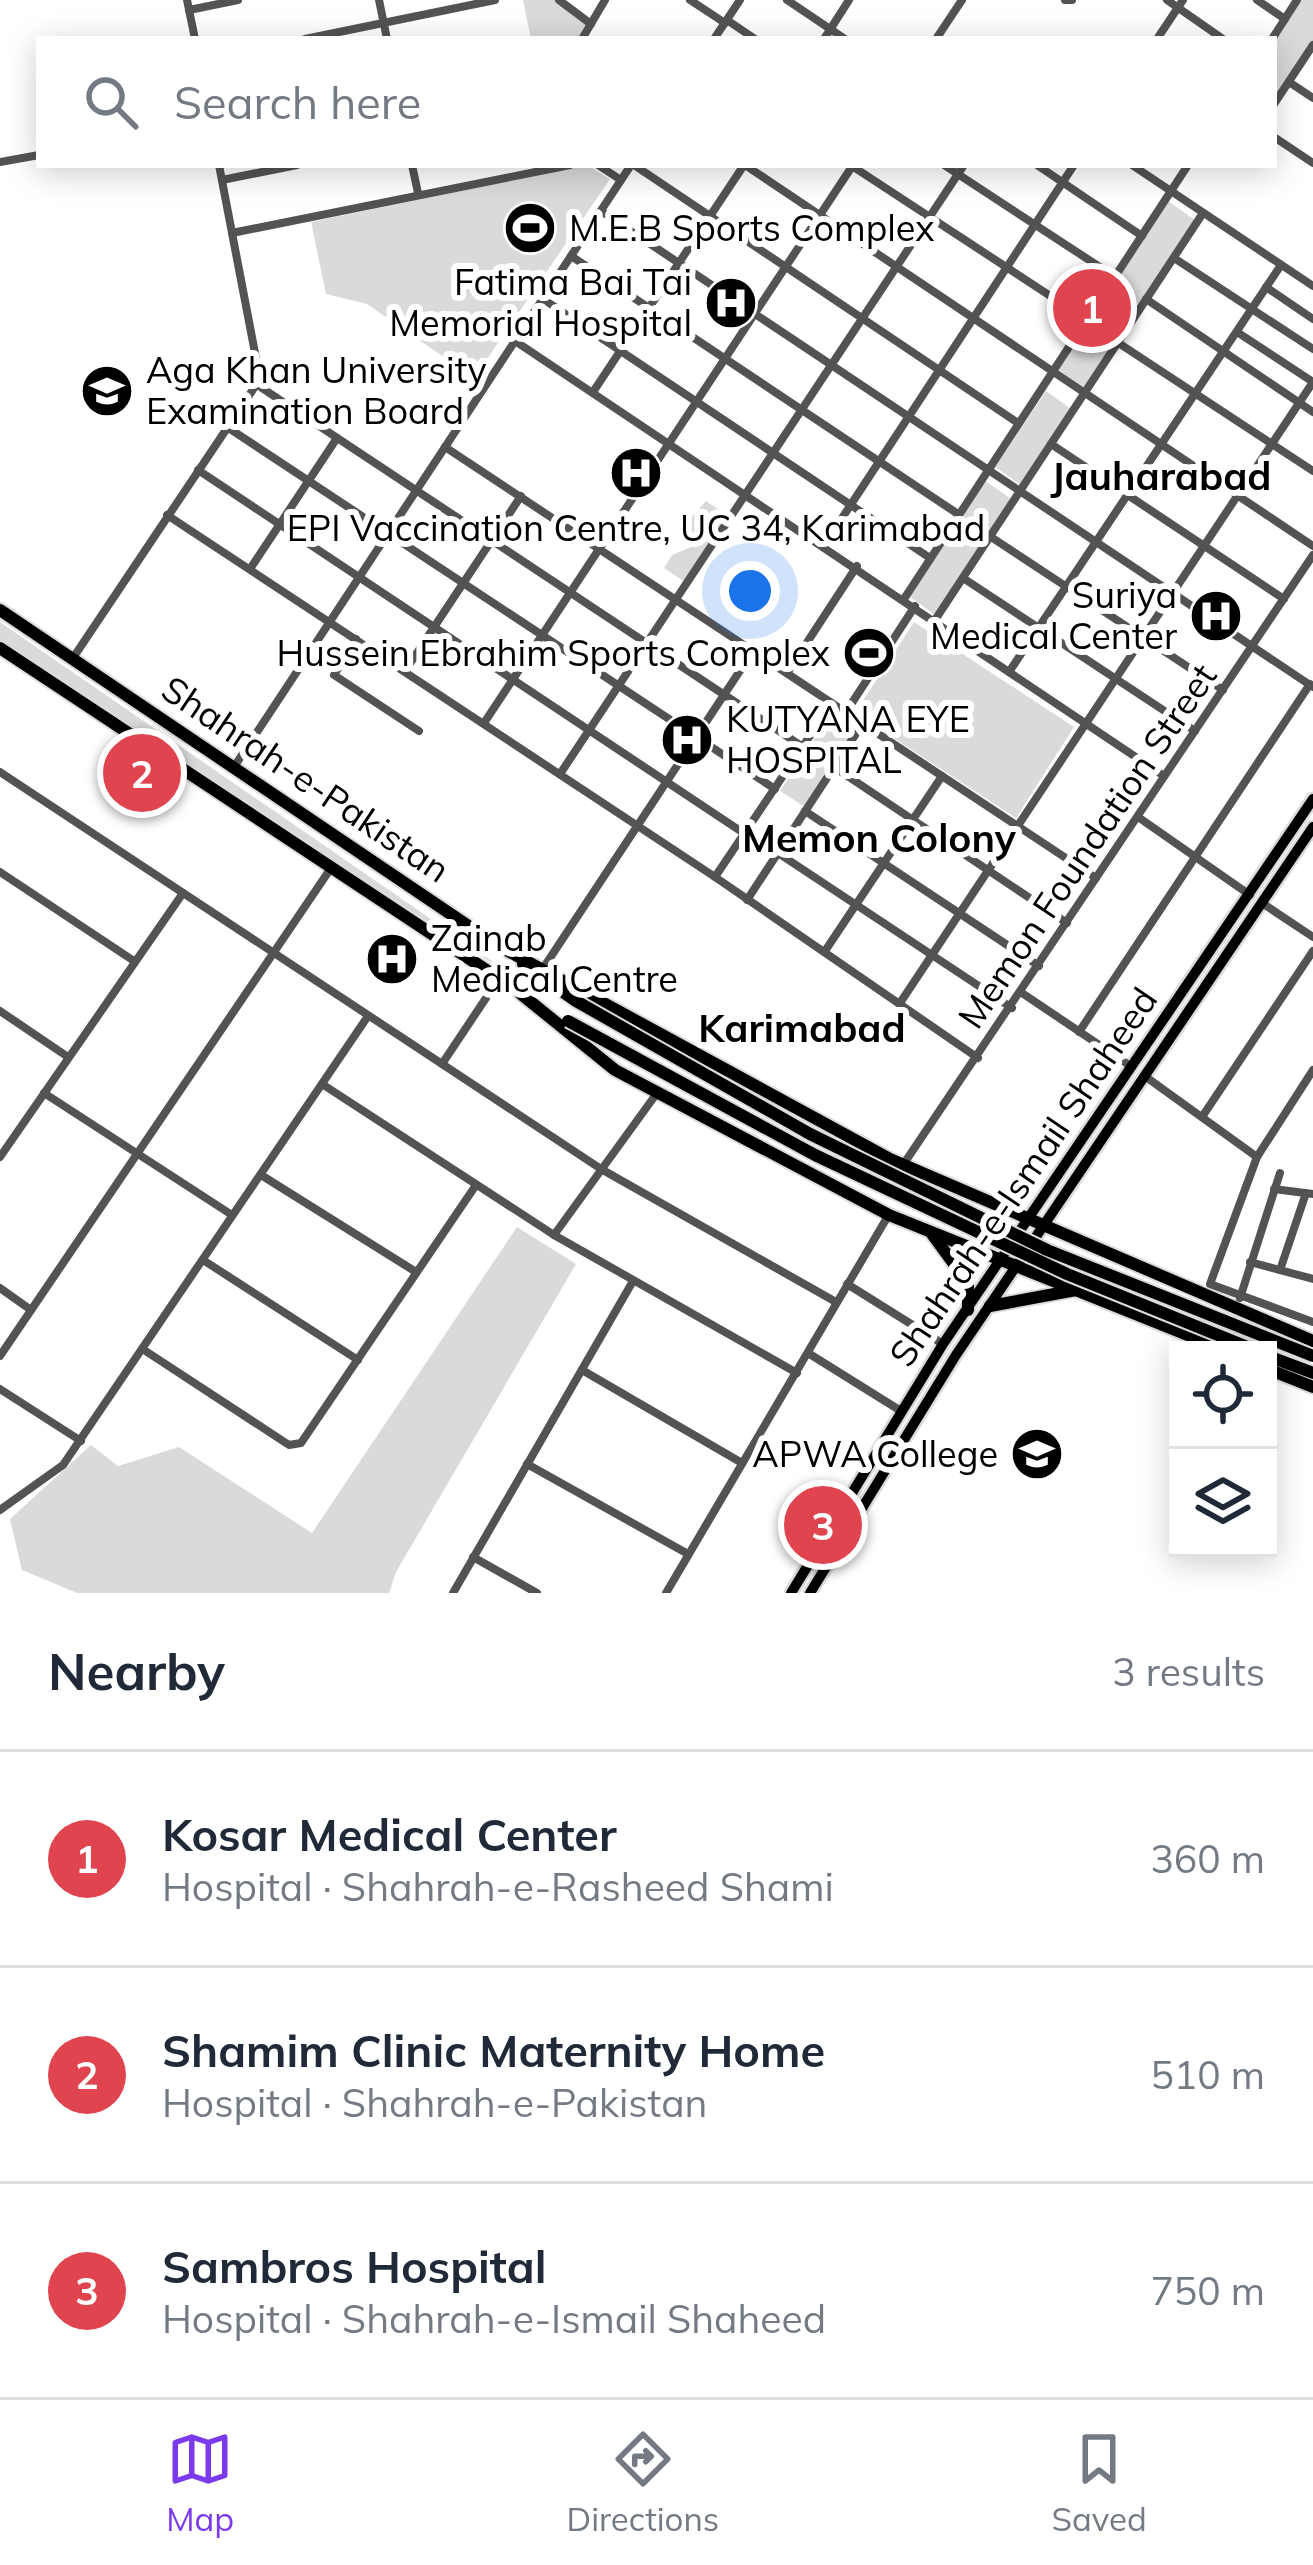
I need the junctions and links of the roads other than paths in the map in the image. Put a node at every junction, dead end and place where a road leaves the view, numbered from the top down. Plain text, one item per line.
1 (238, 0) edge
2 (379, 0) edge
3 (495, 0) edge
4 (559, 0) edge
5 (605, 0) edge
6 (690, 0) edge
7 (740, 0) edge
8 (787, 0) edge
9 (849, 0) edge
10 (962, 0) edge
11 (1167, 0) edge
12 (1257, 0) edge
13 (1298, 0) edge
14 (1180, 4) edge
15 (188, 5) edge
16 (1285, 19) junction
17 (383, 22) junction
18 (726, 22) junction
19 (591, 24) junction
20 (830, 29) junction
21 (194, 36) edge
22 (319, 36) edge
23 (385, 36) edge
24 (584, 36) edge
25 (717, 36) edge
26 (750, 36) edge
27 (826, 36) edge
28 (840, 36) edge
29 (938, 36) edge
30 (1159, 36) edge
31 (1218, 36) edge
32 (1274, 36) edge
33 (1313, 45) edge
34 (1288, 82) junction
35 (1313, 98) edge
36 (1277, 99) edge
37 (1277, 139) edge
38 (36, 155) edge
39 (0, 162) edge
40 (1313, 163) edge
41 (219, 168) edge
42 (281, 168) edge
43 (413, 168) edge
44 (554, 168) edge
45 (603, 168) edge
46 (631, 168) edge
47 (638, 168) edge
48 (742, 168) edge
49 (749, 168) edge
50 (850, 168) edge
51 (856, 168) edge
52 (1042, 168) edge
53 (1072, 168) edge
54 (1136, 168) edge
55 (1186, 168) edge
56 (961, 170) edge
57 (222, 180) junction
58 (621, 180) junction
59 (1063, 182) junction
60 (1171, 191) junction
61 (418, 193) junction
62 (601, 212) junction
63 (1203, 213) junction
64 (820, 214) junction
65 (710, 216) junction
66 (929, 217) junction
67 (1034, 226) junction
68 (232, 233) junction
69 (1142, 236) junction
70 (571, 256) junction
71 (1174, 257) junction
72 (679, 263) junction
73 (897, 265) junction
74 (1281, 265) junction
75 (785, 267) junction
76 (1007, 268) junction
77 (1115, 277) junction
78 (1313, 286) edge
79 (1266, 287) junction
80 (1146, 298) junction
81 (543, 299) junction
82 (649, 308) junction
83 (1252, 308) junction
84 (754, 314) junction
85 (975, 317) junction
86 (862, 319) junction
87 (1313, 319) edge
88 (1087, 320) junction
89 (1237, 332) junction
90 (515, 340) junction
91 (1117, 342) junction
92 (1313, 349) edge
93 (620, 351) junction
94 (1223, 352) junction
95 (724, 359) junction
96 (831, 365) junction
97 (939, 370) junction
98 (1054, 370) junction
99 (1313, 382) edge
100 (256, 385) junction
101 (1084, 391) junction
102 (593, 392) junction
103 (1197, 393) junction
104 (696, 402) junction
105 (1299, 403) junction
106 (801, 410) junction
107 (1313, 412) edge
108 (909, 417) junction
109 (1018, 424) junction
110 (227, 427) junction
111 (337, 438) junction
112 (670, 442) junction
113 (1273, 443) junction
114 (1051, 444) junction
115 (1163, 444) junction
116 (445, 447) junction
117 (773, 453) junction
118 (879, 462) junction
119 (987, 469) junction
120 (198, 470) junction
121 (1313, 471) edge
122 (309, 481) junction
123 (416, 490) junction
124 (1021, 492) junction
125 (747, 493) junction
126 (1240, 493) junction
127 (520, 496) junction
128 (1129, 496) junction
129 (851, 505) junction
130 (958, 514) junction
131 (167, 515) junction
132 (280, 524) junction
133 (388, 533) junction
134 (991, 536) junction
135 (491, 540) junction
136 (1098, 543) junction
137 (825, 544) junction
138 (1205, 546) junction
139 (600, 547) junction
140 (1313, 550) edge
141 (930, 558) junction
142 (857, 566) junction
143 (250, 569) junction
144 (360, 576) junction
145 (963, 578) junction
146 (463, 584) junction
147 (1067, 587) junction
148 (570, 593) junction
149 (1174, 594) junction
150 (677, 598) junction
151 (904, 598) junction
152 (1284, 599) junction
153 (915, 606) junction
154 (0, 610) edge
155 (935, 620) junction
156 (329, 621) junction
157 (435, 626) junction
158 (1040, 628) junction
159 (542, 635) junction
160 (1144, 638) junction
161 (356, 639) junction
162 (646, 644) junction
163 (1253, 646) junction
164 (0, 648) edge
165 (753, 651) junction
166 (73, 658) junction
167 (405, 671) junction
168 (1009, 672) junction
169 (787, 673) junction
170 (514, 678) junction
171 (1116, 679) junction
172 (1311, 685) edge
173 (618, 687) junction
174 (1223, 690) junction
175 (724, 695) junction
176 (832, 703) junction
177 (846, 712) junction
178 (484, 723) junction
179 (862, 723) junction
180 (1085, 724) junction
181 (590, 729) junction
182 (419, 731) dead end
183 (1195, 731) junction
184 (696, 738) junction
185 (803, 747) junction
186 (234, 767) junction
187 (834, 767) junction
188 (0, 773) edge
189 (560, 774) junction
190 (942, 776) junction
191 (1164, 776) junction
192 (667, 780) junction
193 (775, 788) junction
194 (1313, 799) edge
195 (805, 811) junction
196 (1138, 817) junction
197 (913, 819) junction
198 (1018, 825) junction
199 (637, 826) junction
200 (1313, 826) edge
201 (745, 834) junction
202 (778, 853) junction
203 (1196, 857) junction
204 (884, 863) junction
205 (331, 868) junction
206 (990, 870) junction
207 (0, 872) edge
208 (715, 877) junction
209 (1096, 878) junction
210 (183, 893) junction
211 (1250, 895) junction
212 (747, 900) junction
213 (1262, 903) junction
214 (856, 905) junction
215 (960, 913) junction
216 (1067, 923) junction
217 (1313, 937) edge
218 (497, 945) junction
219 (1313, 951) edge
220 (826, 952) junction
221 (273, 954) junction
222 (933, 954) junction
223 (134, 961) junction
224 (1039, 966) junction
225 (544, 967) junction
226 (1022, 993) junction
227 (521, 994) junction
228 (486, 998) dead end
229 (900, 1003) junction
230 (1012, 1008) junction
231 (0, 1011) edge
232 (368, 1016) junction
233 (1079, 1031) junction
234 (68, 1058) junction
235 (977, 1058) junction
236 (442, 1064) junction
237 (1133, 1067) junction
238 (1313, 1070) edge
239 (1146, 1076) junction
240 (322, 1084) junction
241 (44, 1093) junction
242 (657, 1093) junction
243 (1202, 1117) junction
244 (1, 1152) edge
245 (137, 1154) junction
246 (1257, 1156) junction
247 (902, 1165) junction
248 (602, 1169) junction
249 (1280, 1172) dead end
250 (261, 1174) junction
251 (476, 1185) junction
252 (1274, 1189) junction
253 (1310, 1194) edge
254 (232, 1215) junction
255 (889, 1215) junction
256 (1029, 1219) junction
257 (1047, 1226) junction
258 (928, 1231) junction
259 (554, 1235) junction
260 (202, 1260) junction
261 (1001, 1261) junction
262 (1250, 1262) junction
263 (1017, 1268) junction
264 (1280, 1270) junction
265 (416, 1272) junction
266 (1312, 1275) edge
267 (633, 1281) junction
268 (848, 1283) junction
269 (0, 1288) edge
270 (1078, 1289) junction
271 (1240, 1298) junction
272 (836, 1302) junction
273 (990, 1306) junction
274 (31, 1310) junction
275 (968, 1310) junction
276 (1313, 1322) edge
277 (1204, 1341) edge
278 (1233, 1341) edge
279 (1313, 1341) edge
280 (943, 1344) junction
281 (144, 1350) junction
282 (808, 1353) junction
283 (0, 1356) edge
284 (1313, 1356) edge
285 (1277, 1359) edge
286 (358, 1360) junction
287 (582, 1370) junction
288 (797, 1373) junction
289 (1277, 1373) edge
290 (1313, 1373) edge
291 (1313, 1387) edge
292 (0, 1389) edge
293 (901, 1411) junction
294 (81, 1441) junction
295 (742, 1463) junction
296 (527, 1464) junction
297 (0, 1510) edge
298 (688, 1554) junction
299 (473, 1558) junction
300 (453, 1593) edge
301 (537, 1593) edge
302 (666, 1593) edge
303 (791, 1593) edge
304 (809, 1593) edge

1 - 15 street
2 - 17 street
3 - 17 street
4 - 19 street
5 - 19 street
6 - 18 street
7 - 18 street
8 - 20 street
9 - 20 street
10 - 29 street
11 - 14 street
12 - 16 street
13 - 16 street
14 - 30 street
14 - 31 street
15 - 21 street
16 - 32 street
17 - 22 street
17 - 23 street
18 - 25 street
18 - 26 street
19 - 24 street
20 - 27 street
20 - 28 street
33 - 34 street
34 - 35 street
34 - 36 street
37 - 40 street
38 - 39 street
41 - 57 street
42 - 57 street
43 - 61 street
44 - 61 street
45 - 58 street
46 - 58 street
47 - 65 street
48 - 65 street
49 - 64 street
50 - 64 street
51 - 66 street
52 - 59 street
53 - 59 street
54 - 60 street
55 - 60 street
56 - 66 street
56 - 67 street
57 - 68 street
58 - 62 street
59 - 67 street
59 - 69 street
60 - 63 street
60 - 69 street
61 - 68 street
62 - 70 street
62 - 72 street
63 - 71 street
63 - 74 street
64 - 73 street
64 - 75 street
65 - 72 street
65 - 75 street
66 - 73 street
66 - 76 street
67 - 76 street
67 - 77 street
68 - 100 street
69 - 77 street
70 - 81 street
70 - 82 street
71 - 80 street
71 - 83 street
72 - 82 street
72 - 84 street
73 - 85 street
73 - 86 street
74 - 78 street
74 - 79 street
75 - 84 street
75 - 86 street
76 - 85 street
76 - 88 street
77 - 88 street
79 - 83 street
79 - 87 street
80 - 91 street
80 - 94 street
81 - 90 street
81 - 93 street
82 - 93 street
82 - 95 street
83 - 89 street
83 - 92 street
84 - 95 street
84 - 96 street
85 - 97 street
85 - 98 street
86 - 96 street
86 - 97 street
88 - 98 street
89 - 94 street
89 - 99 street
90 - 102 street
90 - 116 street
91 - 101 street
91 - 103 street
93 - 102 street
93 - 104 street
94 - 103 street
94 - 105 street
95 - 104 street
95 - 106 street
96 - 106 street
96 - 108 street
97 - 108 street
97 - 109 street
98 - 101 street
98 - 109 street
99 - 105 street
100 - 110 street
100 - 111 street
101 - 114 street
101 - 115 street
102 - 112 street
103 - 113 street
103 - 115 street
104 - 112 street
104 - 117 street
105 - 107 street
105 - 113 street
106 - 117 street
106 - 118 street
108 - 118 street
108 - 119 street
109 - 119 street
110 - 120 street
110 - 122 street
111 - 122 street
111 - 123 street
112 - 125 street
112 - 139 street
113 - 121 street
113 - 126 street
114 - 124 street
114 - 128 street
115 - 126 street
115 - 128 street
116 - 123 street
116 - 127 street
117 - 125 street
117 - 129 street
118 - 129 street
118 - 130 street
119 - 124 street
119 - 130 street
120 - 131 street
120 - 132 street
122 - 132 street
122 - 133 street
123 - 133 street
123 - 135 street
124 - 134 street
124 - 136 street
125 - 137 street
125 - 150 street
126 - 138 street
126 - 140 street
127 - 135 street
127 - 139 street
128 - 136 street
128 - 138 street
129 - 137 street
129 - 141 street
130 - 141 street
131 - 143 street
131 - 166 street
132 - 143 street
132 - 144 street
133 - 144 street
133 - 146 street
134 - 145 street
134 - 147 street
135 - 146 street
135 - 148 street
136 - 147 street
136 - 149 street
137 - 142 street
138 - 149 street
138 - 152 street
139 - 148 street
139 - 150 street
140 - 152 street, Memon Foundation Street
141 - 151 street
142 - 151 street
142 - 169 street
143 - 156 street
144 - 156 street
144 - 157 street
145 - 155 street
145 - 158 street
146 - 157 street
146 - 159 street
147 - 158 street
147 - 160 street
148 - 159 street
148 - 162 street
149 - 160 street
149 - 163 street
150 - 162 street
150 - 165 street
151 - 153 street
152 - 163 street, Memon Foundation Street
153 - 155 street
153 - 177 street
154 - 166 highway, Shahrah-e-Pakistan
155 - 168 street
156 - 161 street
156 - 186 street
157 - 167 street
157 - 170 street
158 - 168 street
158 - 171 street
159 - 170 street
159 - 173 street
160 - 171 street
160 - 174 street
161 - 167 street
161 - 182 street
162 - 173 street
162 - 175 street
163 - 172 street
163 - 174 street, Memon Foundation Street
164 - 205 highway, Shahrah-e-Pakistan
165 - 169 street
165 - 175 street
166 - 186 highway, Shahrah-e-Pakistan
167 - 178 street
168 - 180 street
169 - 176 street
170 - 178 street
170 - 181 street
171 - 180 street
171 - 183 street
172 - 203 street
173 - 181 street
173 - 184 street
174 - 183 street, Memon Foundation Street
175 - 184 street
175 - 185 street
176 - 177 street
176 - 185 street
177 - 179 street
178 - 189 street
179 - 187 street
179 - 190 street
180 - 191 street
180 - 198 street
181 - 189 street
181 - 192 street
183 - 191 street, Memon Foundation Street
184 - 192 street
184 - 193 street
185 - 193 street
186 - 218 highway, Shahrah-e-Pakistan
187 - 195 street
187 - 197 street
188 - 210 street
189 - 199 street
190 - 197 street
190 - 198 street
191 - 196 street, Memon Foundation Street
192 - 199 street
192 - 201 street
193 - 201 street
194 - 211 main road, Shahrah-e-Ismail Shaheed
195 - 202 street
195 - 204 street
196 - 203 street
196 - 209 street, Memon Foundation Street
197 - 204 street
197 - 206 street
198 - 206 street
198 - 209 street
199 - 208 street
199 - 225 street
200 - 213 main road, Shahrah-e-Ismail Shaheed
201 - 208 street
202 - 212 street
202 - 214 street
203 - 211 street
203 - 233 street
204 - 214 street
204 - 215 street
205 - 221 street
205 - 227 highway, Shahrah-e-Pakistan
206 - 215 street
206 - 216 street
207 - 223 street
208 - 212 street
209 - 216 street, Memon Foundation Street
210 - 221 street
210 - 223 street
211 - 237 main road, Shahrah-e-Ismail Shaheed
212 - 220 street
213 - 217 street
213 - 239 main road, Shahrah-e-Ismail Shaheed
214 - 220 street
214 - 222 street
215 - 222 street
215 - 224 street
216 - 224 street, Memon Foundation Street
218 - 225 highway
218 - 284 highway, Shahrah-e-Pakistan, bridge
219 - 243 street
220 - 229 street
221 - 232 street
221 - 245 street
222 - 229 street
222 - 230 street
223 - 234 street
224 - 226 street, Memon Foundation Street
225 - 247 highway
226 - 230 street, Memon Foundation Street
226 - 233 street
227 - 242 highway
227 - 278 highway, bridge
228 - 236 street
229 - 235 street
230 - 235 street, Memon Foundation Street
231 - 234 street
232 - 236 street
232 - 240 street
233 - 237 street
234 - 241 street
235 - 247 street, Memon Foundation Street
236 - 248 street
237 - 256 main road, Shahrah-e-Ismail Shaheed
238 - 246 street
239 - 243 street
239 - 257 main road, Shahrah-e-Ismail Shaheed
240 - 250 street
240 - 251 street
241 - 244 street
241 - 245 street
242 - 248 street
242 - 255 highway
243 - 246 street
245 - 254 street
245 - 274 street
246 - 271 street
247 - 256 highway
248 - 259 street
248 - 272 street
249 - 252 street
250 - 254 street
250 - 265 street
251 - 259 street
251 - 265 street
252 - 253 street
252 - 262 street
253 - 264 street
254 - 260 street
255 - 258 highway
255 - 268 street
256 - 257 highway
256 - 261 main road, Shahrah-e-Ismail Shaheed
257 - 263 main road, Shahrah-e-Ismail Shaheed
257 - 279 highway
258 - 261 highway
258 - 275 highway
259 - 267 street
260 - 281 street
260 - 286 street
261 - 263 highway
261 - 275 main road, Shahrah-e-Ismail Shaheed
262 - 264 street
262 - 271 street
263 - 270 highway
263 - 273 main road, Shahrah-e-Ismail Shaheed
264 - 266 street
265 - 286 street
267 - 287 street
267 - 288 street
268 - 272 street
268 - 280 street
269 - 274 street
270 - 273 highway
270 - 277 highway, bridge
271 - 276 street
272 - 282 street
273 - 304 main road, Shahrah-e-Ismail Shaheed
274 - 283 street
275 - 280 main road, Shahrah-e-Ismail Shaheed
280 - 293 main road, Shahrah-e-Ismail Shaheed
281 - 286 street
281 - 294 street
282 - 288 street
282 - 293 street
285 - 290 highway
287 - 295 street
287 - 296 street
288 - 295 street
289 - 291 highway
292 - 294 street
293 - 303 main road, Shahrah-e-Ismail Shaheed
294 - 297 street
295 - 298 street
296 - 298 street
296 - 299 street
298 - 302 street
299 - 300 street
299 - 301 street

